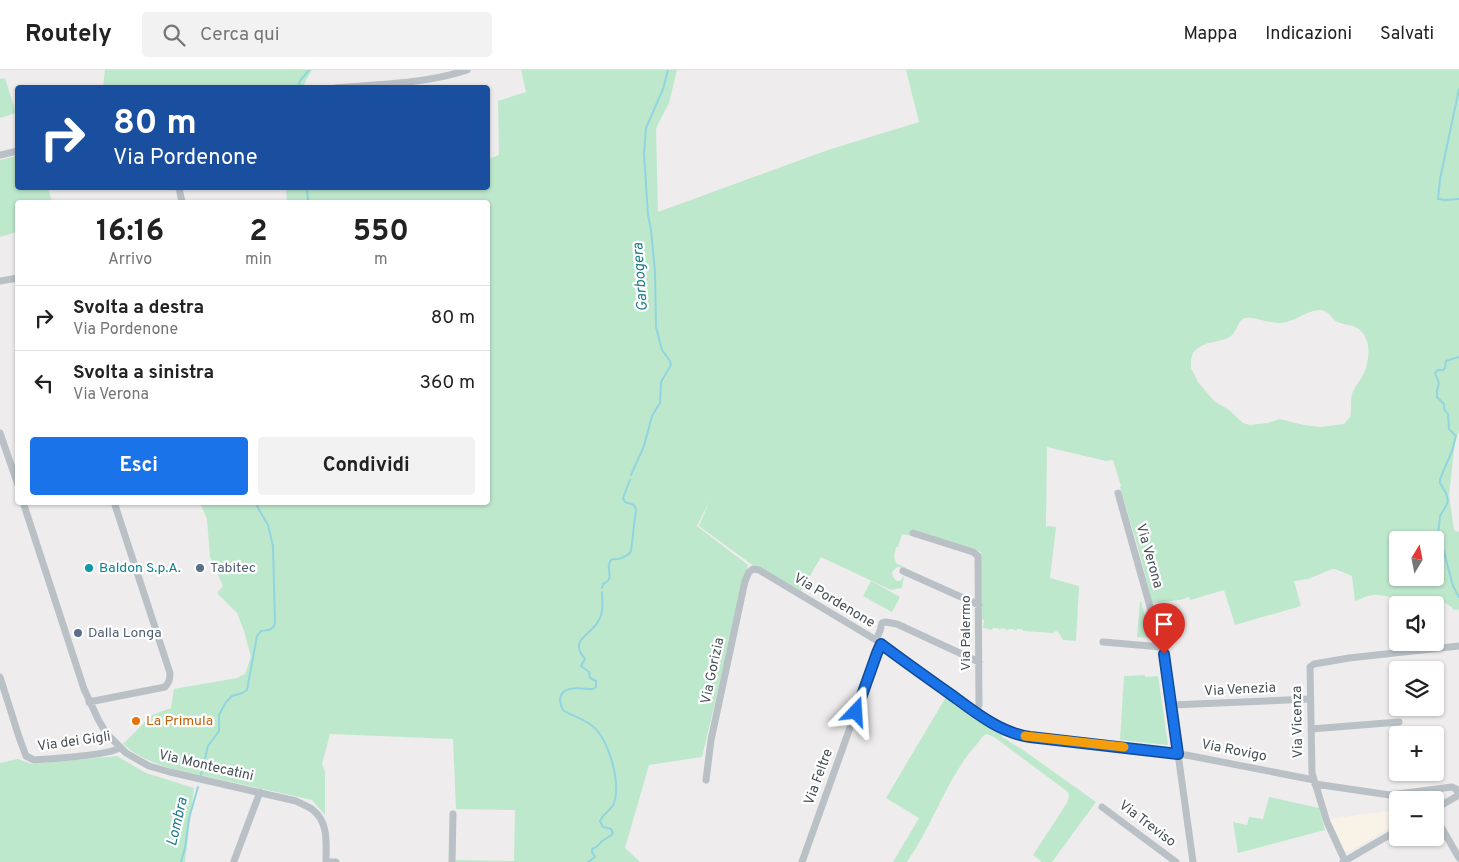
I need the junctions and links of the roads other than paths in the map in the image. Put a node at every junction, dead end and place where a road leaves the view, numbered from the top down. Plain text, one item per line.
1 (467, 70) edge
2 (371, 85) edge
3 (15, 152) edge
4 (0, 155) edge
5 (15, 278) edge
6 (0, 281) edge
7 (0, 434) edge
8 (15, 476) edge
9 (1118, 493) dead end
10 (24, 505) edge
11 (115, 505) edge
12 (913, 532) dead end
13 (751, 569) joint
14 (903, 571) dead end
15 (979, 605) junction
16 (878, 642) junction
17 (1103, 642) dead end
18 (1459, 646) edge
19 (1162, 647) junction
20 (979, 662) junction
21 (0, 677) edge
22 (1310, 699) junction
23 (90, 702) junction
24 (1171, 705) junction
25 (976, 712) junction
26 (1400, 722) dead end
27 (1310, 728) junction
28 (120, 748) junction
29 (1178, 754) junction
30 (706, 780) dead end
31 (1315, 782) junction
32 (260, 792) junction
33 (1459, 795) edge
34 (1444, 804) edge
35 (1102, 807) dead end
36 (453, 814) dead end
37 (1444, 832) edge
38 (1389, 835) edge
39 (1459, 858) edge
40 (1344, 861) edge
41 (234, 862) edge
42 (326, 862) edge
43 (336, 862) edge
44 (452, 862) edge
45 (802, 862) edge
46 (1176, 862) edge
47 (1193, 862) edge

1 - 2 street
3 - 4 street
5 - 6 street
7 - 8 street
9 - 19 street, Via Verona
10 - 23 street, Via Montecatini
11 - 23 street
12 - 15 street, Via Palermo
13 - 16 street, Via Pordenone
13 - 30 street, Via Gorizia
14 - 15 street
15 - 20 street, Via Palermo
16 - 20 street, Via Feltre
16 - 25 street, Via Pordenone
16 - 45 street, Via Feltre
17 - 19 street
18 - 22 street, Via Vicenza
19 - 24 street, Via Verona
20 - 25 street, Via Palermo
21 - 28 street, Via dei Gigli
22 - 24 street, Via Venezia
22 - 27 street, Via Vicenza
23 - 28 street, Via Montecatini
24 - 29 street, Via Verona
25 - 29 street, Via Pordenone
26 - 27 street
27 - 31 street, Via Vicenza
28 - 32 street, Via Montecatini
29 - 31 street, Via Rovigo
29 - 47 street, Via Verona
31 - 33 street, Via Rovigo
31 - 40 street, Via Vicenza
32 - 41 street
32 - 42 street, Via Montecatini
33 - 34 street
35 - 46 street, Via Treviso
36 - 44 street
37 - 39 street
38 - 40 street
42 - 43 street

